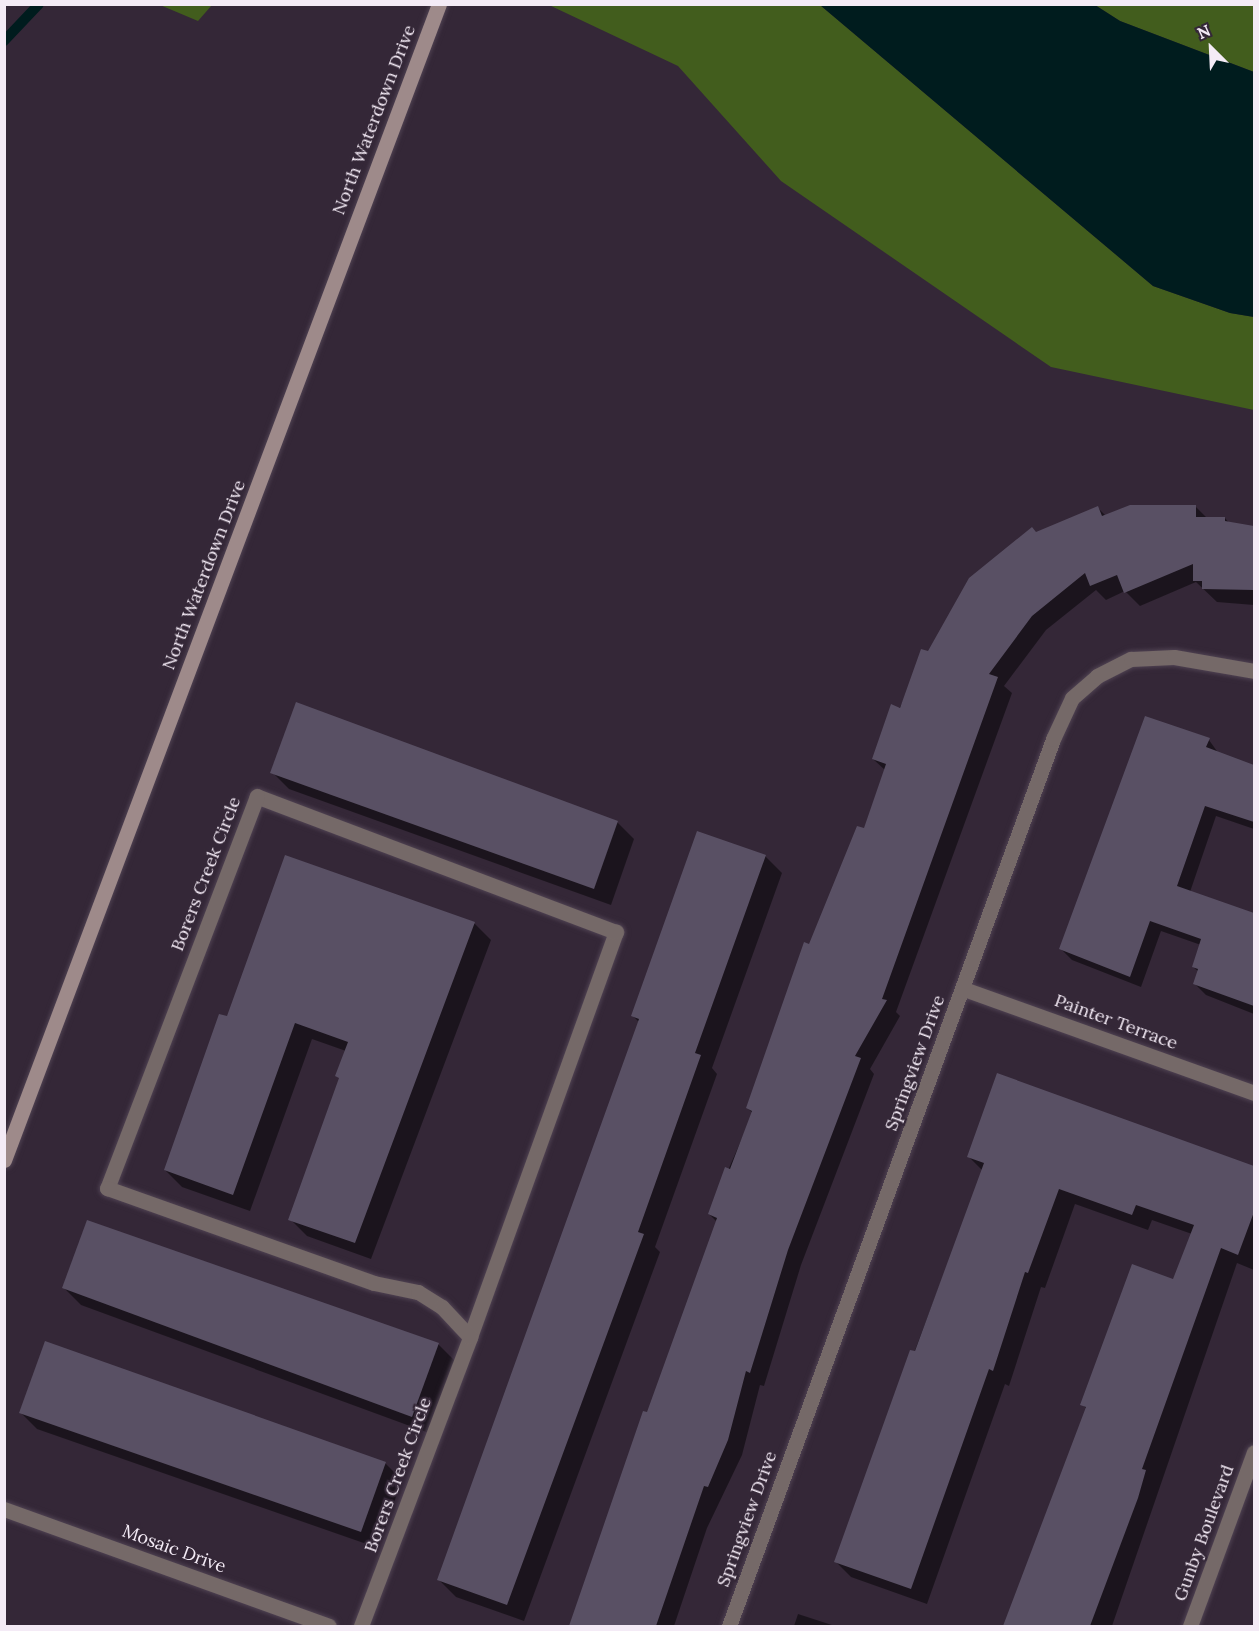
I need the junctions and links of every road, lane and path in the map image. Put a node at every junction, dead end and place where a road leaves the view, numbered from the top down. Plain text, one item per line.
1 (439, 4) edge
2 (1254, 671) edge
3 (963, 989) junction
4 (1254, 1093) edge
5 (4, 1160) edge
6 (470, 1337) junction
7 (1254, 1452) edge
8 (4, 1509) edge
9 (329, 1626) edge
10 (362, 1626) edge
11 (729, 1626) edge
12 (1190, 1626) edge

1 - 5 main road, North Waterdown Drive
2 - 3 street, Springview Drive
3 - 4 street, Painter Terrace
3 - 11 street, Springview Drive
6 - 6 street, Borers Creek Circle
6 - 10 street, Borers Creek Circle
7 - 12 street, Gunby Boulevard
8 - 9 street, Mosaic Drive

